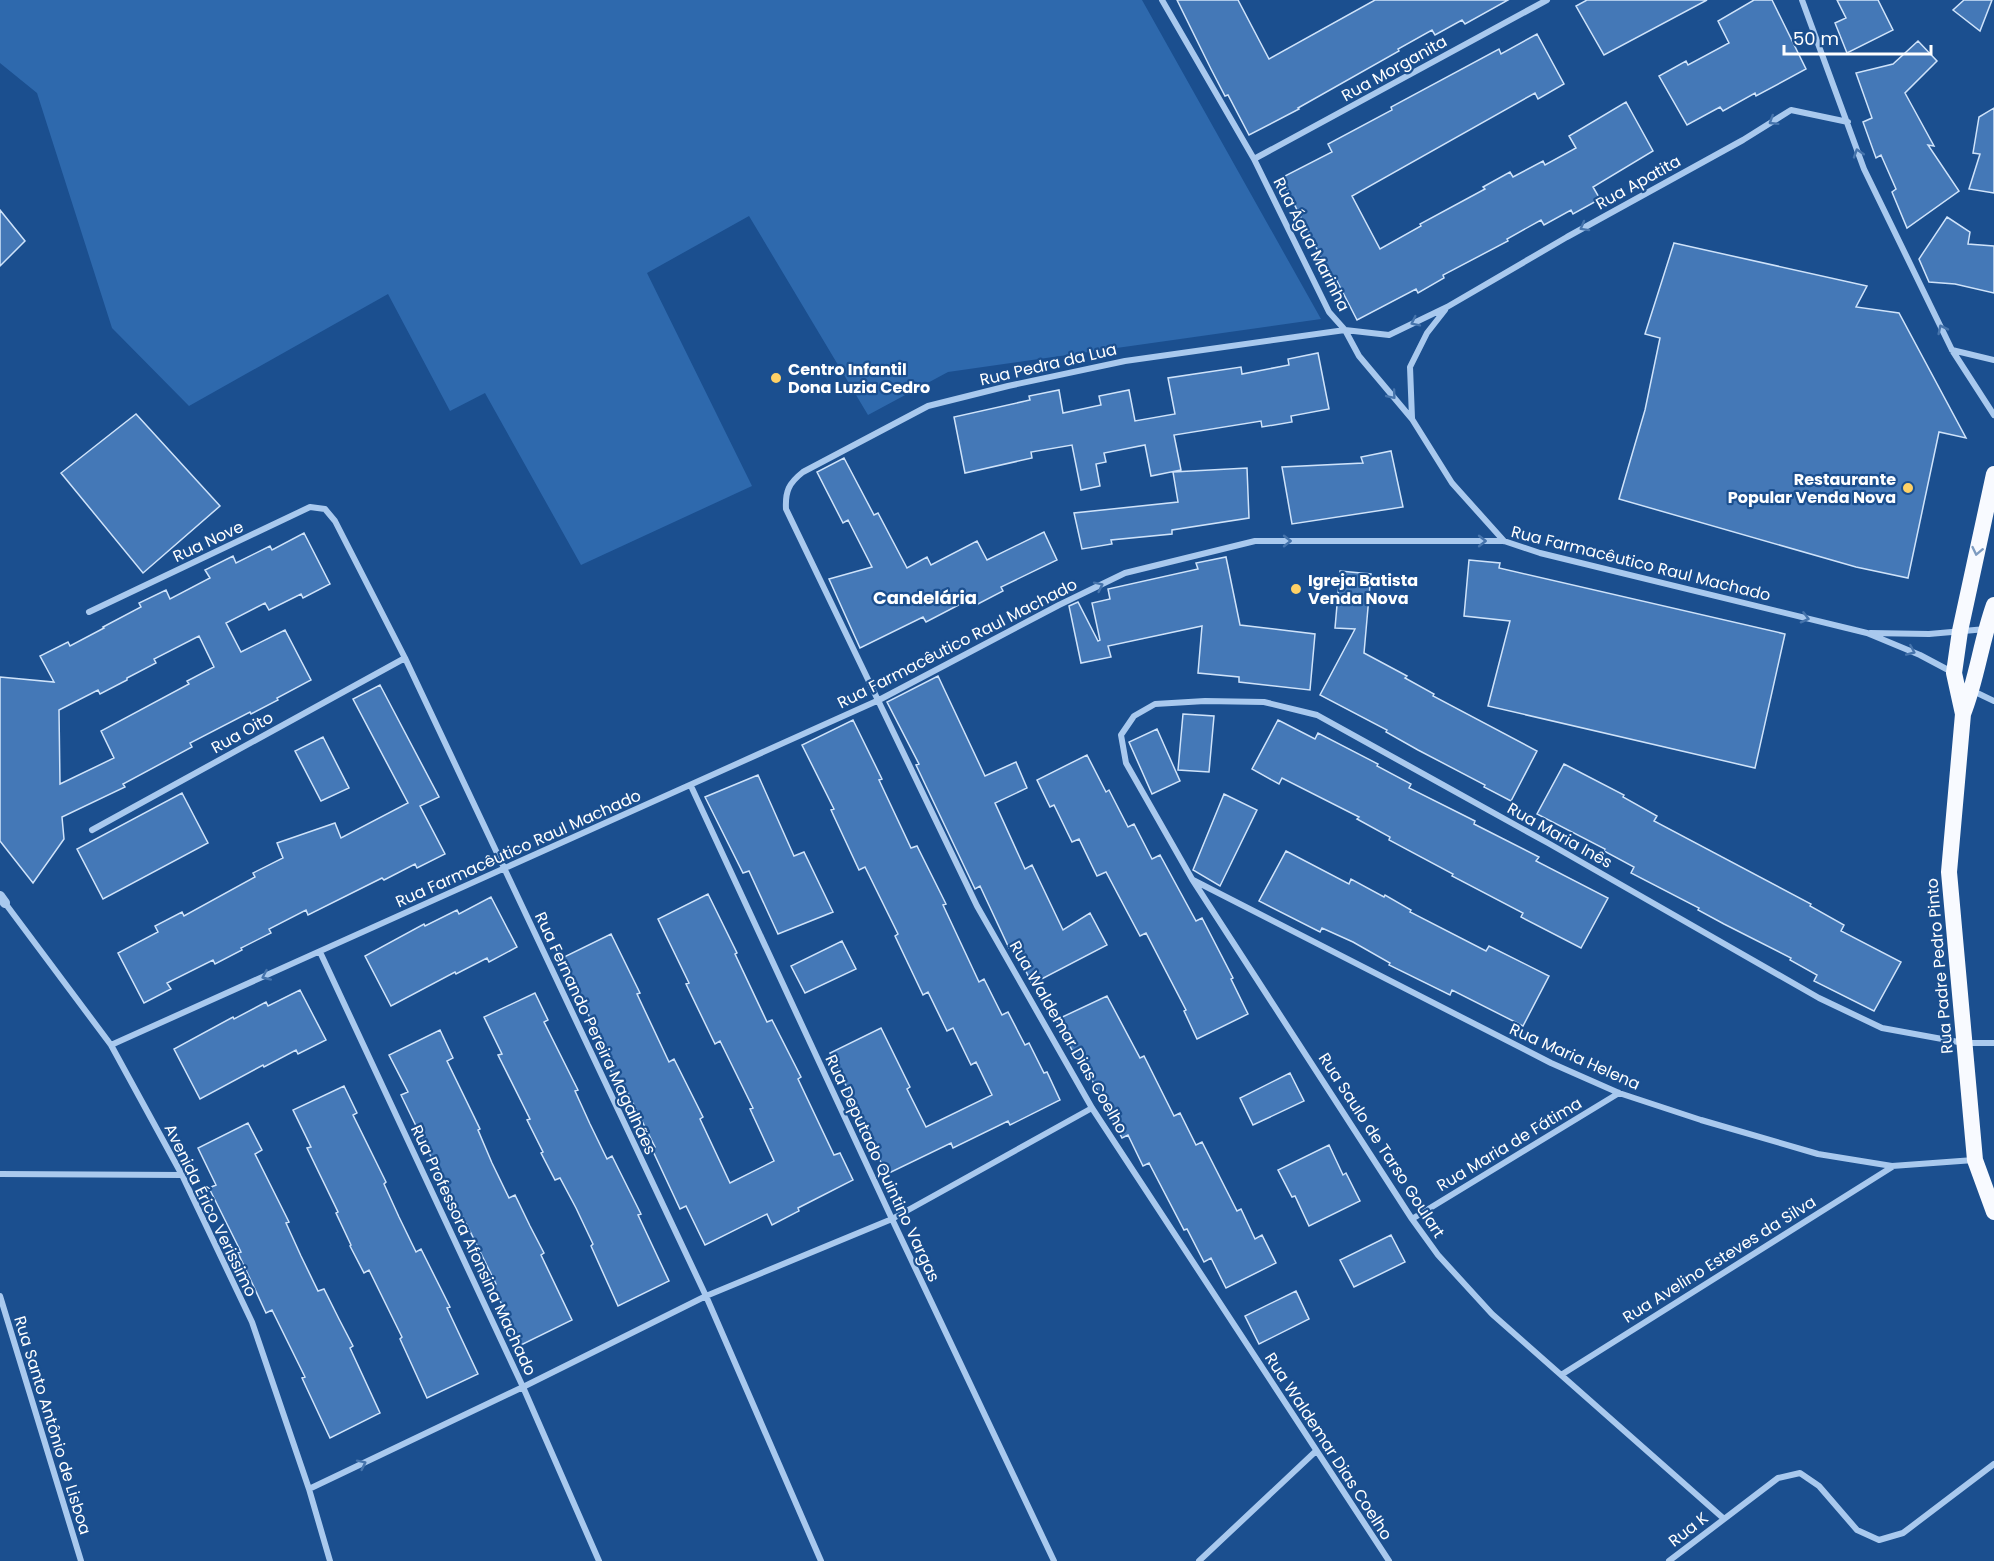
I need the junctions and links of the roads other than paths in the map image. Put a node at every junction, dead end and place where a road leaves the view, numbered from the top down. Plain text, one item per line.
1 (1162, 0) edge
2 (1547, 0) edge
3 (1802, 0) edge
4 (1848, 122) junction
5 (1254, 159) junction
6 (1447, 307) junction
7 (1345, 330) junction
8 (1952, 350) junction
9 (1994, 360) edge
10 (1994, 415) edge
11 (1412, 419) junction
12 (1994, 474) edge
13 (785, 495) joint
14 (336, 521) joint
15 (1504, 542) junction
16 (1994, 605) edge
17 (89, 612) dead end
18 (1986, 629) junction
19 (1960, 631) junction
20 (1866, 633) junction
21 (405, 658) junction
22 (1954, 673) junction
23 (1972, 691) junction
24 (879, 700) junction
25 (1994, 701) edge
26 (1963, 714) junction
27 (1134, 716) joint
28 (691, 786) junction
29 (92, 830) dead end
30 (503, 868) junction
31 (1192, 879) junction
32 (2, 899) edge
33 (320, 952) junction
34 (1964, 1043) junction
35 (1994, 1043) edge
36 (111, 1045) junction
37 (1619, 1093) junction
38 (1092, 1108) junction
39 (1975, 1160) junction
40 (1892, 1166) junction
41 (0, 1173) edge
42 (182, 1175) junction
43 (1994, 1212) edge
44 (1412, 1218) junction
45 (892, 1219) junction
46 (0, 1296) edge
47 (706, 1296) junction
48 (1561, 1375) junction
49 (523, 1387) junction
50 (1316, 1451) junction
51 (1994, 1464) edge
52 (309, 1489) junction
53 (1723, 1518) junction
54 (81, 1561) edge
55 (330, 1561) edge
56 (599, 1561) edge
57 (821, 1561) edge
58 (1054, 1561) edge
59 (1199, 1561) edge
60 (1389, 1561) edge
61 (1669, 1561) edge

1 - 5 street, Rua Água Marinha
2 - 5 street, Rua Morganita
3 - 4 street
4 -> 6 street, Rua Apatita
8 -> 4 street
5 - 7 street, Rua Água Marinha
6 -> 7 street, Rua Apatita
6 - 11 street, Rua Apatita
7 -> 11 street, Rua Água Marinha
7 - 13 street, Rua Pedra da Lua
8 - 9 street
8 - 10 street
11 - 15 street, Rua Água Marinha
12 -> 19 highway, Rua Padre Pedro Pinto
13 - 24 street, Rua Waldemar Dias Coelho
14 - 17 street, Rua Nove
14 - 21 street, Rua Fernando Pereira Magalhães
15 -> 20 street, Rua Farmacêutico Raul Machado
24 -> 15 street, Rua Farmacêutico Raul Machado
16 - 18 highway, Rua Padre Pedro Pinto
18 - 19 street, Rua Farmacêutico Raul Machado
18 - 23 highway, Rua Padre Pedro Pinto
19 - 20 street, Rua Farmacêutico Raul Machado
19 - 22 highway, Rua Padre Pedro Pinto
20 -> 22 street, Rua Farmacêutico Raul Machado
21 - 29 street, Rua Oito
21 - 30 street, Rua Fernando Pereira Magalhães
22 - 23 street, Rua Farmacêutico Raul Machado
22 - 26 highway, Rua Padre Pedro Pinto
23 - 25 street
23 - 26 highway, Rua Padre Pedro Pinto
24 - 28 street, Rua Farmacêutico Raul Machado
24 - 38 street, Rua Waldemar Dias Coelho
26 - 34 highway, Rua Padre Pedro Pinto
27 - 31 street, Rua Saulo de Tarso Goulart
27 - 34 street, Rua Maria Inês
28 - 30 street, Rua Farmacêutico Raul Machado
28 - 45 street, Rua Deputado Quintino Vargas
30 - 33 street, Rua Farmacêutico Raul Machado
30 - 47 street, Rua Fernando Pereira Magalhães
31 - 37 street, Rua Maria Helena
31 - 44 street, Rua Saulo de Tarso Goulart
32 - 36 street, Avenida Érico Verissimo
33 -> 36 street, Rua Farmacêutico Raul Machado
33 - 49 street, Rua Professora Afonsina Machado
34 - 35 street, Rua Maria Inês
34 - 39 highway, Rua Padre Pedro Pinto
36 - 42 street, Avenida Érico Verissimo
37 - 40 street, Rua Maria Helena
37 - 44 street, Rua Maria de Fátima
38 - 45 street
38 - 50 street, Rua Waldemar Dias Coelho
39 - 40 street, Rua Maria Helena
39 - 43 highway, Rua Padre Pedro Pinto
40 - 48 street, Rua Avelino Esteves da Silva
41 - 42 street
42 - 52 street, Avenida Érico Verissimo
44 - 48 street, Rua Saulo de Tarso Goulart
45 - 47 street
45 - 58 street, Rua Deputado Quintino Vargas
46 - 54 street, Rua Santo Antônio de Lisboa
47 - 49 street
47 - 57 street, Rua Fernando Pereira Magalhães
48 - 53 street, Rua Saulo de Tarso Goulart
52 -> 49 street
49 - 56 street, Rua Professora Afonsina Machado
50 - 59 street
50 - 60 street, Rua Waldemar Dias Coelho
51 - 53 street, Rua K
52 - 55 street, Avenida Érico Verissimo
53 - 61 street, Rua K

